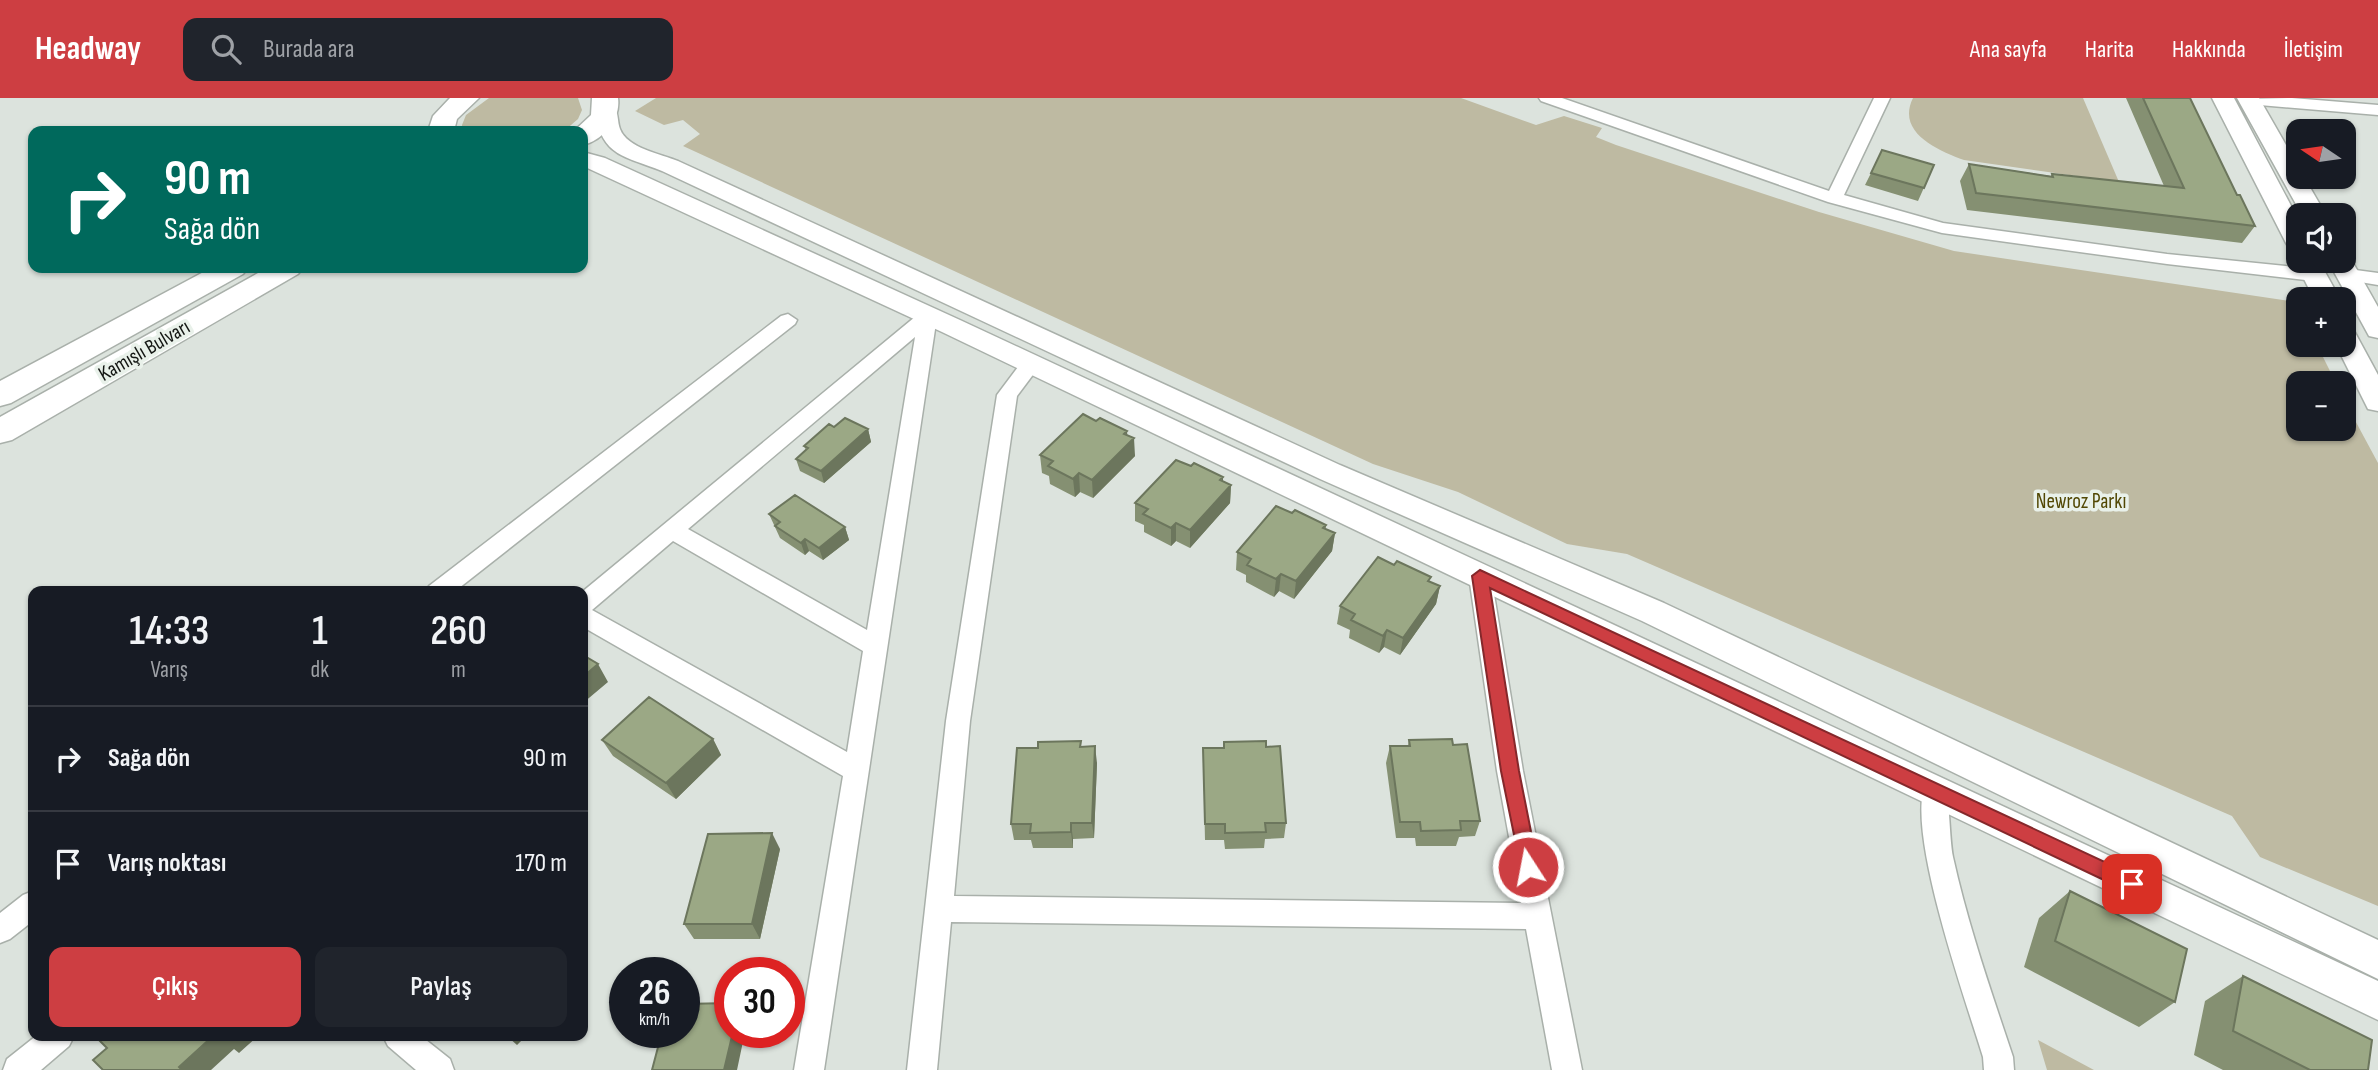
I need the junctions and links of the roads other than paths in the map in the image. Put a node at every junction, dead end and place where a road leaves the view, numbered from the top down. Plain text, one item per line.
1 (1547, 98) edge
2 (1882, 98) edge
3 (2223, 98) edge
4 (2248, 98) edge
5 (607, 103) edge
6 (2378, 110) edge
7 (588, 132) edge
8 (588, 160) edge
9 (1834, 198) junction
10 (2307, 203) edge
11 (2286, 220) edge
12 (2286, 265) edge
13 (2356, 272) edge
14 (224, 273) edge
15 (279, 273) edge
16 (2347, 273) edge
17 (2378, 279) edge
18 (928, 316) junction
19 (788, 320) dead end
20 (2378, 330) edge
21 (2356, 357) edge
22 (1031, 364) junction
23 (0, 395) edge
24 (2378, 402) edge
25 (0, 432) edge
26 (672, 530) junction
27 (1480, 576) junction
28 (445, 586) edge
29 (588, 600) edge
30 (588, 619) edge
31 (876, 647) junction
32 (857, 771) junction
33 (1935, 791) junction
34 (28, 908) edge
35 (939, 909) junction
36 (1537, 915) junction
37 (0, 930) edge
38 (2378, 960) edge
39 (2378, 1000) edge
40 (53, 1041) edge
41 (404, 1041) edge
42 (18, 1070) edge
43 (439, 1070) edge
44 (809, 1070) edge
45 (922, 1070) edge
46 (1567, 1070) edge
47 (1999, 1070) edge

1 - 9 street
2 - 9 street
3 - 11 main road
4 - 6 street
4 - 10 main road
5 - 7 highway
5 - 38 main road
8 - 18 main road
9 - 12 street
13 - 17 street
14 - 23 highway, Kamışlı Bulvarı
15 - 25 highway, Kamışlı Bulvarı
16 - 20 main road
18 - 22 main road
18 - 26 street
18 - 31 street
19 - 28 street
21 - 24 main road
22 - 27 main road
22 - 35 street
26 - 29 street
26 - 31 street
27 - 33 main road
27 - 36 street
30 - 32 street
31 - 32 street
32 - 44 street
33 - 39 main road
33 - 47 street
34 - 37 street
35 - 36 street
35 - 45 street
36 - 46 street
40 - 42 street
41 - 43 street

